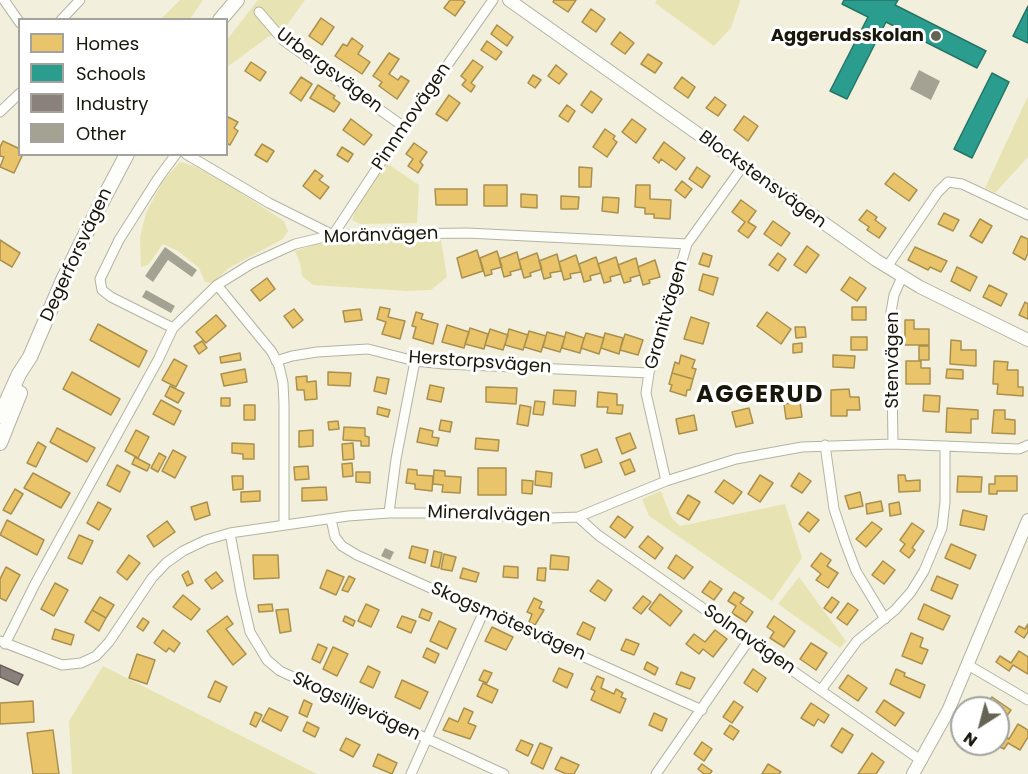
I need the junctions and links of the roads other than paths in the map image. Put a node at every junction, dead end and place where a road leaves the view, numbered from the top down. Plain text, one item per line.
1 (4, 0) edge
2 (80, 0) edge
3 (229, 0) edge
4 (237, 0) edge
5 (493, 0) edge
6 (509, 0) edge
7 (259, 12) dead end
8 (63, 18) edge
9 (219, 18) edge
10 (220, 18) edge
11 (18, 20) edge
12 (18, 95) edge
13 (0, 112) edge
14 (404, 127) junction
15 (126, 156) edge
16 (175, 156) edge
17 (189, 156) edge
18 (743, 166) junction
19 (1028, 215) edge
20 (333, 235) junction
21 (687, 244) junction
22 (887, 267) junction
23 (902, 277) junction
24 (217, 285) junction
25 (173, 328) junction
26 (1028, 340) edge
27 (30, 357) junction
28 (276, 361) junction
29 (415, 361) junction
30 (649, 374) junction
31 (0, 416) edge
32 (0, 443) edge
33 (893, 444) junction
34 (825, 445) junction
35 (1028, 445) edge
36 (945, 446) junction
37 (666, 481) junction
38 (389, 513) junction
39 (578, 517) junction
40 (331, 519) junction
41 (1028, 520) edge
42 (284, 524) junction
43 (230, 533) junction
44 (484, 611) junction
45 (885, 619) junction
46 (749, 640) junction
47 (3, 643) edge
48 (968, 665) junction
49 (821, 690) junction
50 (1028, 699) edge
51 (702, 710) junction
52 (427, 739) junction
53 (922, 761) junction
54 (411, 774) edge
55 (504, 774) edge
56 (656, 774) edge
57 (913, 774) edge

1 - 11 street
2 - 8 street
3 - 9 main road
4 - 10 main road
5 - 14 street, Pinnmovägen
6 - 18 street, Blockstensvägen
7 - 14 street, Urbergsvägen
12 - 13 street
14 - 20 street, Pinnmovägen
15 - 27 main road, Degerforsvägen
16 - 25 street
17 - 20 street
18 - 21 street, Granitvägen
18 - 22 street, Blockstensvägen
19 - 22 street
20 - 21 street, Moränvägen
20 - 24 street, Moränvägen
21 - 30 street, Granitvägen
22 - 23 street, Blockstensvägen
23 - 26 street, Blockstensvägen
23 - 33 street, Stenvägen
24 - 25 street, Moränvägen
24 - 28 street
25 - 47 street, Moränvägen
27 - 31 main road, Degerforsvägen
27 - 32 main road, Degerforsvägen
28 - 29 street, Herstorpsvägen
28 - 42 street
29 - 30 street, Herstorpsvägen
29 - 38 street
30 - 37 street, Granitvägen
33 - 34 street, Mineralvägen
33 - 36 street, Mineralvägen
34 - 37 street, Mineralvägen
34 - 45 street
35 - 36 street, Mineralvägen
36 - 45 street
37 - 39 street, Mineralvägen
38 - 39 street, Mineralvägen
38 - 40 street, Mineralvägen
39 - 46 street, Solnavägen
40 - 42 street, Mineralvägen
40 - 44 street, Skogsmötesvägen
41 - 48 street
42 - 43 street, Mineralvägen
43 - 47 street, Mineralvägen
43 - 52 street, Skogsliljevägen
44 - 51 street, Skogsmötesvägen
44 - 52 street
45 - 49 street
46 - 49 street, Solnavägen
46 - 51 street
48 - 50 street
48 - 53 street
49 - 53 street, Solnavägen
51 - 56 street
52 - 54 street
52 - 55 street, Skogsliljevägen
53 - 57 street

